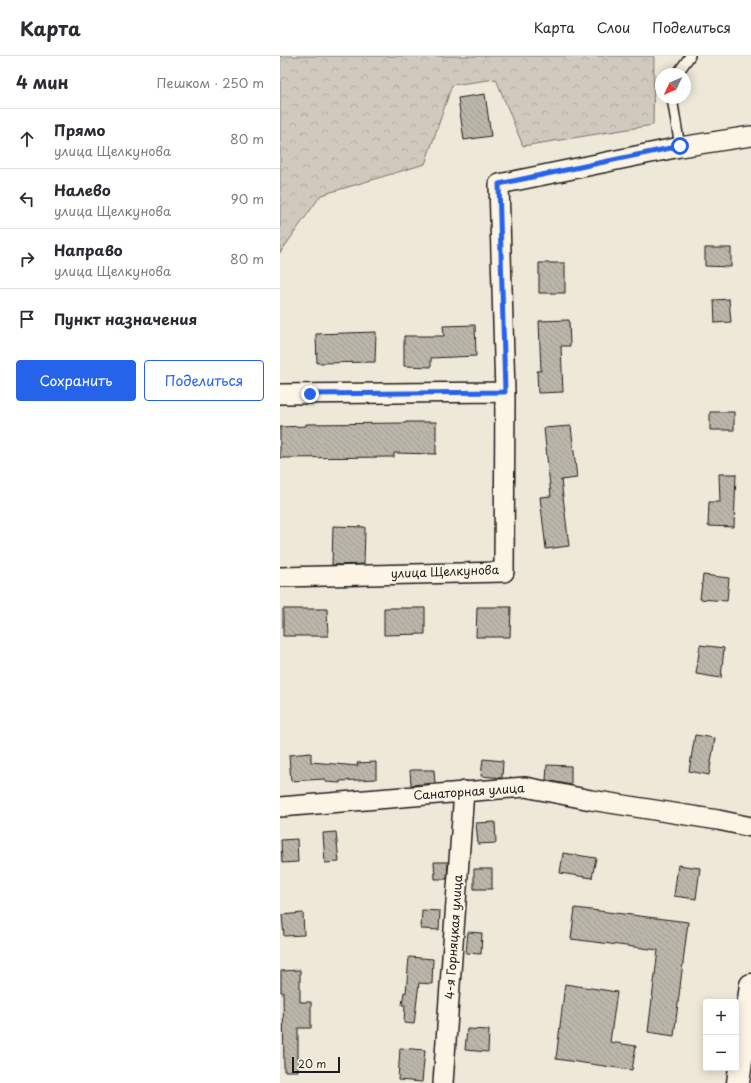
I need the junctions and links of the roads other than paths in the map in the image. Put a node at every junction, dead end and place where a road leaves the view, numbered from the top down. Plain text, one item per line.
1 (690, 56) edge
2 (681, 68) edge
3 (673, 104) edge
4 (751, 136) edge
5 (680, 146) junction
6 (505, 392) junction
7 (280, 394) edge
8 (280, 576) edge
9 (464, 791) junction
10 (280, 807) edge
11 (751, 827) edge
12 (751, 985) edge
13 (443, 1083) edge
14 (738, 1083) edge

1 - 2 lane
3 - 5 lane
4 - 5 street, улица Щелкунова
5 - 6 street, улица Щелкунова
6 - 7 street
6 - 8 street, улица Щелкунова
9 - 10 street, Санаторная улица
9 - 11 street, Санаторная улица
9 - 13 street, 4-я Горняцкая улица
12 - 14 main road

